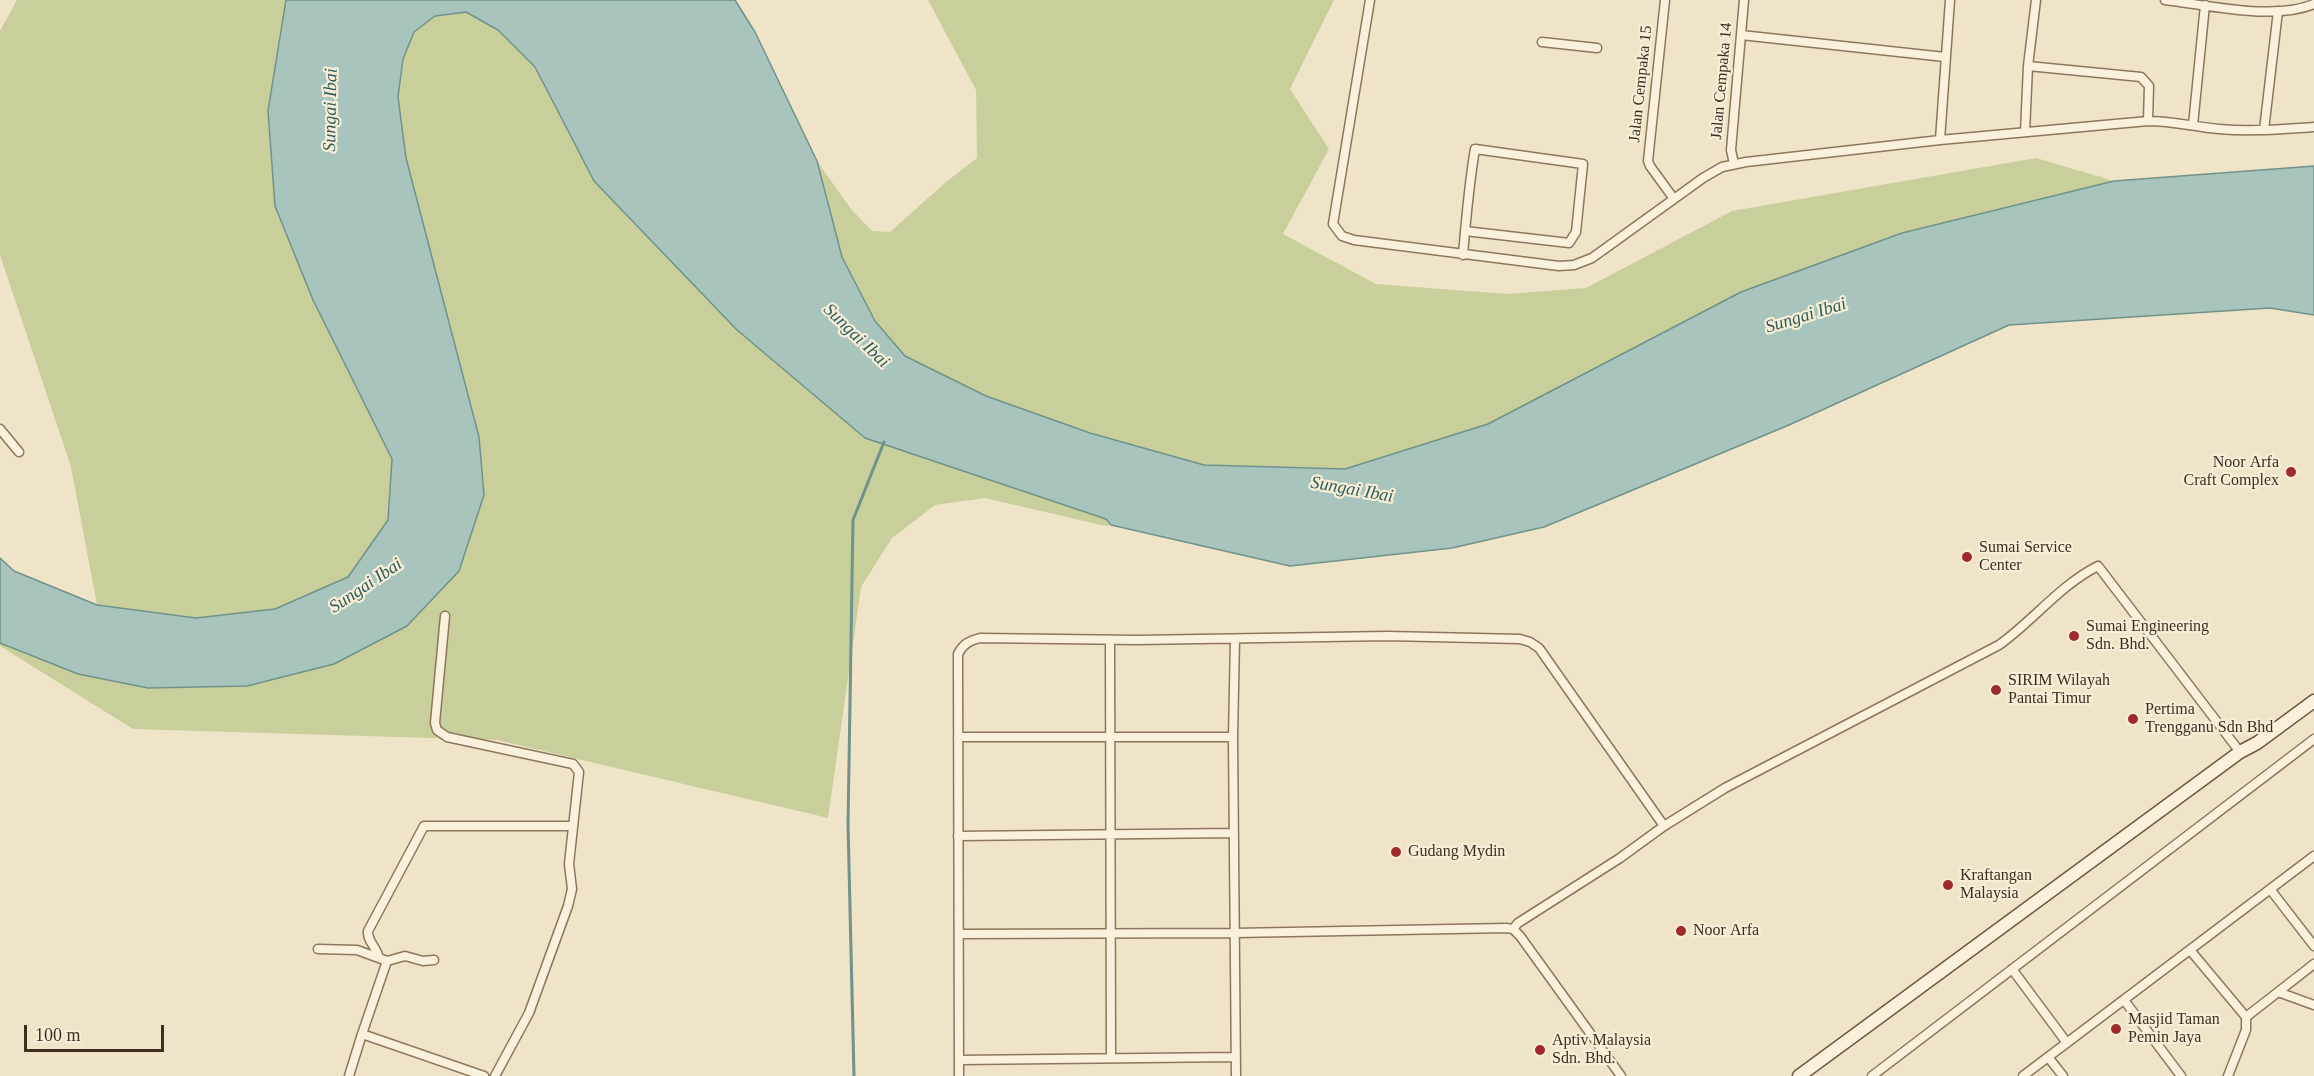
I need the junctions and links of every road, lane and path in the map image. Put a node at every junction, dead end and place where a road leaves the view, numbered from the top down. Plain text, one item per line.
1 (1370, 0) edge
2 (1665, 0) edge
3 (1744, 0) edge
4 (1950, 0) edge
5 (2036, 0) edge
6 (2165, 0) edge
7 (2289, 0) edge
8 (2195, 3) junction
9 (2314, 4) edge
10 (2289, 10) junction
11 (2278, 11) junction
12 (1741, 35) junction
13 (1542, 42) dead end
14 (1597, 48) dead end
15 (1946, 57) junction
16 (2028, 66) junction
17 (2148, 121) junction
18 (2193, 125) junction
19 (2314, 127) edge
20 (2264, 130) junction
21 (2025, 132) junction
22 (1940, 140) junction
23 (1734, 164) junction
24 (1674, 199) junction
25 (1465, 231) junction
26 (1463, 255) junction
27 (0, 429) edge
28 (19, 452) dead end
29 (445, 616) dead end
30 (1235, 639) junction
31 (1110, 640) junction
32 (2314, 691) edge
33 (2314, 700) edge
34 (958, 737) junction
35 (1110, 737) junction
36 (1233, 737) junction
37 (2314, 739) edge
38 (2240, 752) junction
39 (573, 826) junction
40 (1664, 826) junction
41 (1234, 833) junction
42 (1110, 834) junction
43 (958, 836) junction
44 (2314, 856) edge
45 (2270, 890) junction
46 (1513, 929) junction
47 (1111, 933) junction
48 (1235, 933) junction
49 (959, 934) junction
50 (2314, 946) edge
51 (318, 949) dead end
52 (2190, 950) junction
53 (383, 960) junction
54 (434, 960) dead end
55 (2314, 964) edge
56 (2012, 969) junction
57 (2278, 992) junction
58 (2124, 1000) junction
59 (2314, 1005) edge
60 (2246, 1017) junction
61 (362, 1034) junction
62 (2067, 1044) junction
63 (1236, 1057) junction
64 (2049, 1057) junction
65 (1111, 1058) junction
66 (959, 1060) junction
67 (348, 1076) edge
68 (484, 1076) edge
69 (495, 1076) edge
70 (959, 1076) edge
71 (1236, 1076) edge
72 (1622, 1076) edge
73 (1799, 1076) edge
74 (1872, 1076) edge
75 (2024, 1076) edge
76 (2063, 1076) edge
77 (2181, 1076) edge
78 (2229, 1076) edge

1 - 26 street
2 - 24 street, Jalan Cempaka 15
3 - 12 street, Jalan Cempaka 14
4 - 15 street
5 - 16 street
6 - 8 street
7 - 10 street
8 - 11 street
8 - 18 street
9 - 10 street
10 - 11 street
11 - 20 street
12 - 15 street
12 - 23 street, Jalan Cempaka 14
13 - 14 street
15 - 22 street
16 - 17 street
16 - 21 street
17 - 18 street
17 - 21 street
18 - 20 street
19 - 20 street
21 - 22 street
22 - 23 street
23 - 24 street
24 - 26 street
25 - 25 street
25 - 26 street
27 - 28 street
29 - 39 street
30 - 31 street
30 - 36 street
30 - 40 street
31 - 34 street
31 - 35 street
32 - 38 street
33 - 38 street
34 - 35 street
34 - 43 street
35 - 36 street
35 - 42 street
36 - 41 street
37 - 56 street
38 - 40 street
38 - 73 street
39 - 53 street
39 - 69 street
40 - 46 street
41 - 42 street
41 - 48 street
42 - 43 street
42 - 47 street
43 - 49 street
44 - 45 street
45 - 50 street
45 - 52 street
46 - 48 street
46 - 72 street
47 - 48 street
47 - 49 street
47 - 65 street
48 - 63 street
49 - 66 street
51 - 53 street
52 - 58 street
52 - 60 street
53 - 54 street
53 - 61 street
55 - 57 street
56 - 62 street
56 - 74 street
57 - 59 street
57 - 60 street
58 - 62 street
58 - 77 street
60 - 78 street
61 - 67 street
61 - 68 street
62 - 64 street
63 - 65 street
63 - 71 street
64 - 75 street
64 - 76 street
65 - 66 street
66 - 70 street

